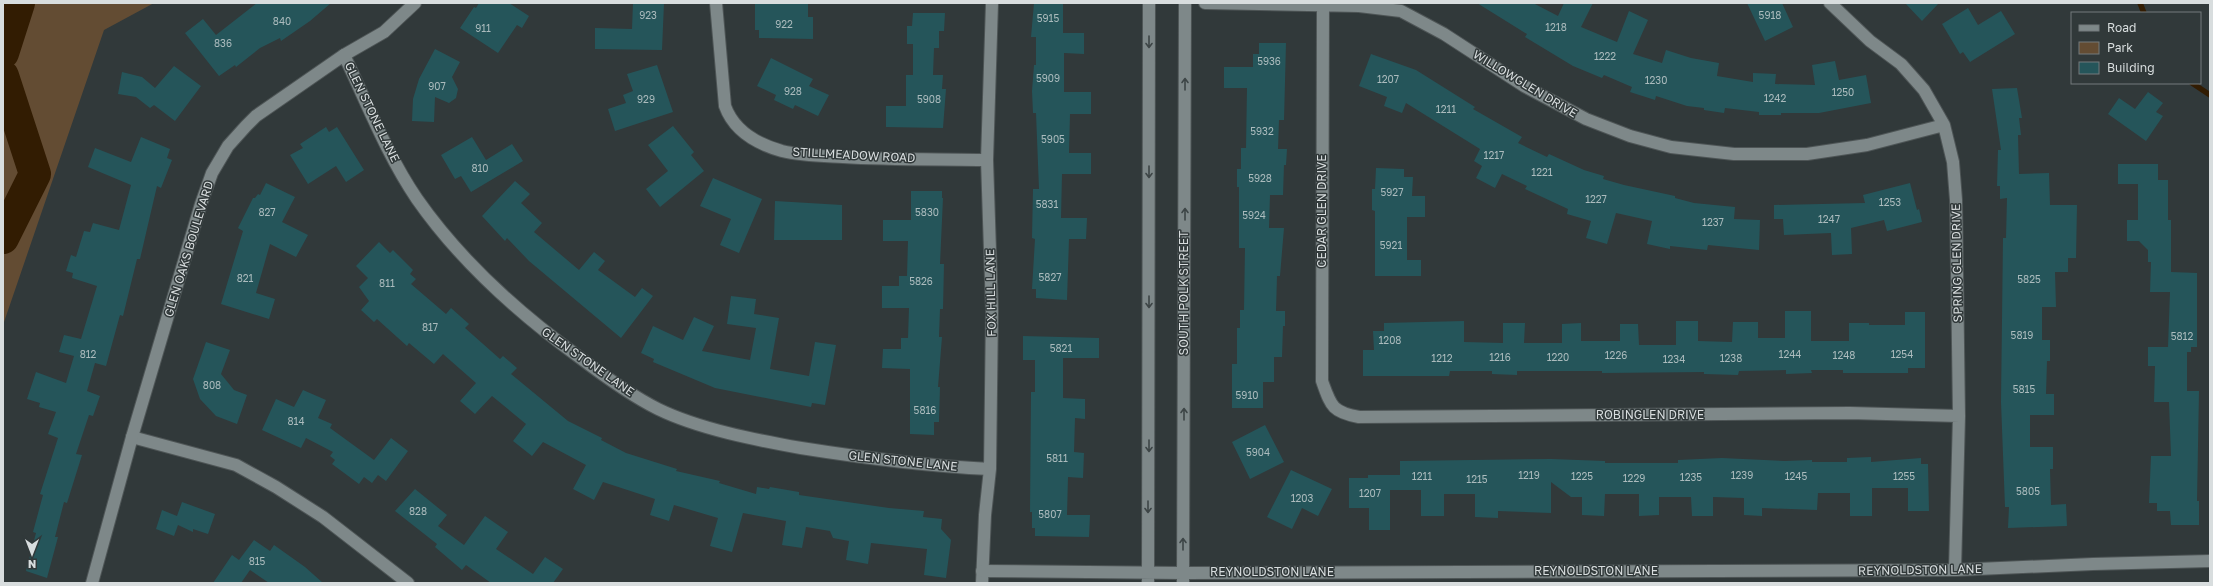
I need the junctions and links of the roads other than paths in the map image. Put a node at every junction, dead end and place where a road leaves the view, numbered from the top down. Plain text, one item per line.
1 (415, 3) edge
2 (716, 3) edge
3 (992, 3) edge
4 (1150, 3) edge
5 (1185, 3) edge
6 (1205, 3) edge
7 (1830, 3) edge
8 (1323, 4) edge
9 (344, 55) junction
10 (1944, 125) junction
11 (987, 160) junction
12 (1340, 413) joint
13 (1959, 416) junction
14 (132, 437) junction
15 (990, 469) junction
16 (2210, 561) edge
17 (1955, 570) junction
18 (982, 577) edge
19 (1148, 578) edge
20 (1183, 578) edge
21 (92, 583) edge
22 (408, 583) edge

1 - 9 street, GLEN OAKS BOULEVARD
2 - 11 street, STILLMEADOW ROAD
3 - 11 street, FOX HILL LANE
4 -> 19 street
20 -> 5 street, SOUTH POLK STREET
6 - 8 street, WILLOWGLEN DRIVE
7 - 10 street, SPRING GLEN DRIVE
8 - 10 street, WILLOWGLEN DRIVE
8 - 12 street, CEDAR GLEN DRIVE
9 - 14 street, GLEN OAKS BOULEVARD
9 - 15 street, GLEN STONE LANE
10 - 13 street, SPRING GLEN DRIVE
11 - 15 street, FOX HILL LANE
12 - 13 street, ROBINGLEN DRIVE
13 - 17 street, SPRING GLEN DRIVE
14 - 21 street, GLEN OAKS BOULEVARD
14 - 22 street
15 - 18 street, FOX HILL LANE
16 - 17 street, REYNOLDSTON LANE
17 - 20 street, REYNOLDSTON LANE
18 - 19 street, REYNOLDSTON LANE
19 - 20 street, REYNOLDSTON LANE

